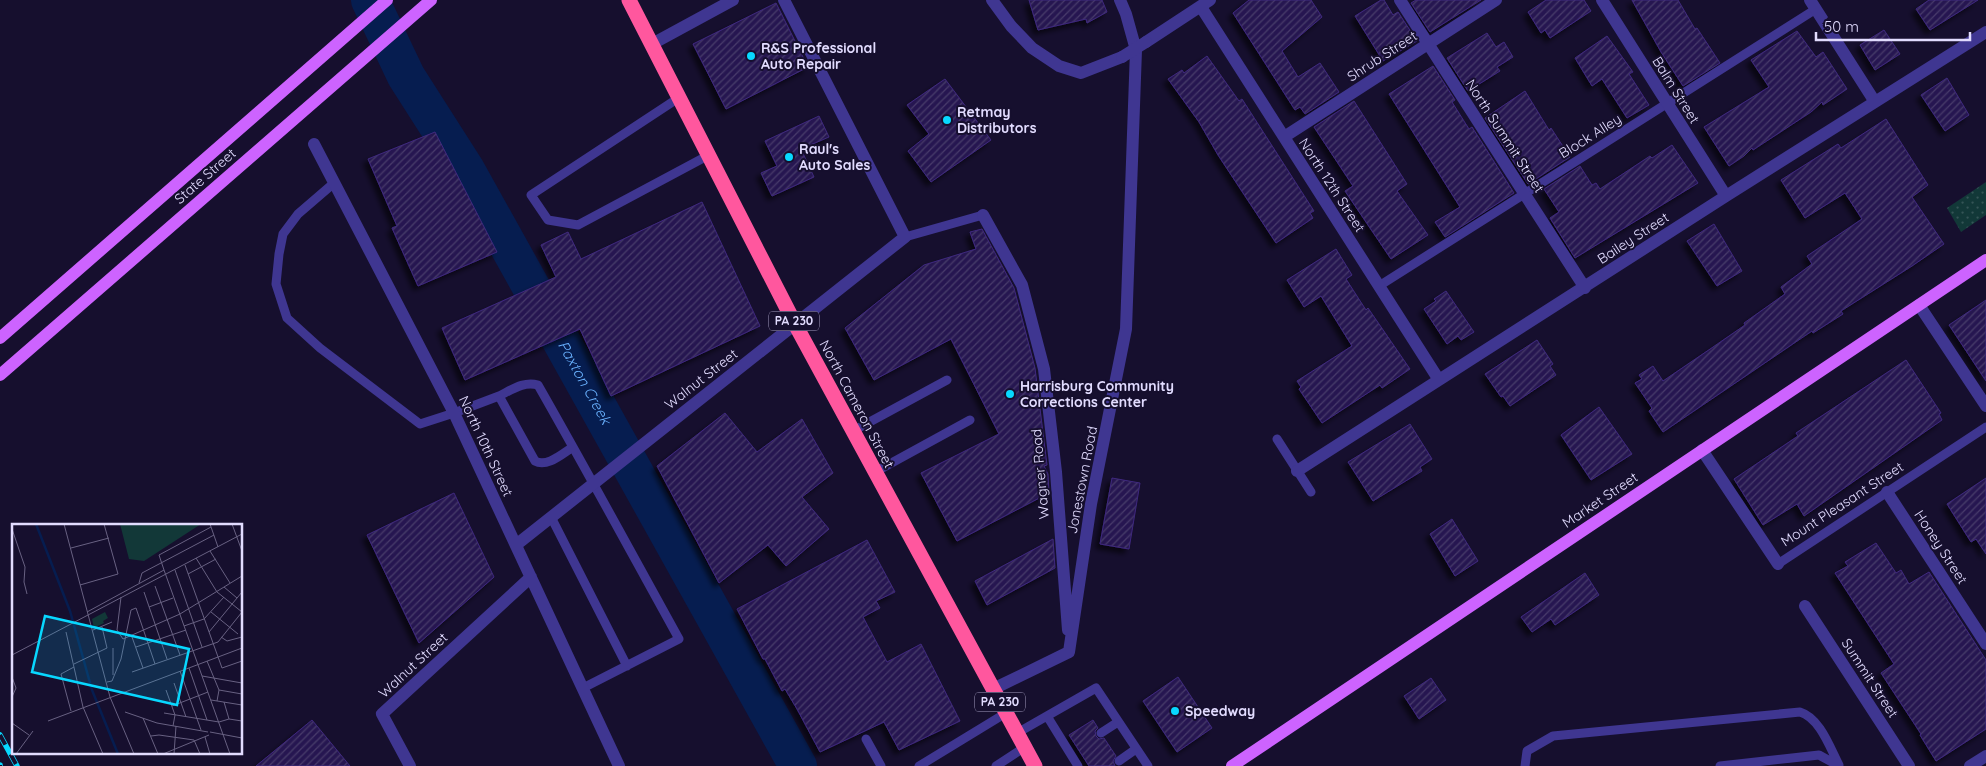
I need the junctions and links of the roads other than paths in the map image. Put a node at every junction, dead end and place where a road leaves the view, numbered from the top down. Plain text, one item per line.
1 (387, 0) edge
2 (431, 0) edge
3 (629, 0) edge
4 (733, 0) edge
5 (784, 0) edge
6 (992, 0) edge
7 (1120, 0) edge
8 (1400, 0) edge
9 (1496, 0) edge
10 (1602, 0) edge
11 (1206, 4) edge
12 (1813, 5) edge
13 (1986, 32) edge
14 (652, 44) junction
15 (1428, 44) junction
16 (1141, 46) junction
17 (680, 97) junction
18 (1875, 102) junction
19 (1667, 103) junction
20 (1284, 137) junction
21 (314, 144) dead end
22 (709, 155) junction
23 (334, 182) junction
24 (1524, 194) junction
25 (1726, 196) junction
26 (983, 215) joint
27 (905, 237) junction
28 (1986, 260) edge
29 (1379, 286) junction
30 (1585, 288) junction
31 (1919, 305) junction
32 (795, 324) junction
33 (0, 338) edge
34 (0, 375) edge
35 (947, 380) dead end
36 (1439, 380) junction
37 (500, 396) junction
38 (1986, 406) edge
39 (454, 413) junction
40 (970, 420) dead end
41 (1986, 427) edge
42 (853, 430) junction
43 (1277, 439) dead end
44 (573, 447) junction
45 (1702, 450) junction
46 (875, 472) junction
47 (1297, 472) junction
48 (593, 483) junction
49 (1311, 492) dead end
50 (1887, 492) junction
51 (551, 517) junction
52 (516, 545) junction
53 (1778, 564) joint
54 (531, 577) junction
55 (1805, 606) dead end
56 (1986, 644) edge
57 (1069, 652) junction
58 (627, 666) junction
59 (583, 688) junction
60 (993, 689) junction
61 (1006, 713) junction
62 (1047, 716) junction
63 (1118, 722) junction
64 (1101, 733) dead end
65 (1016, 734) junction
66 (866, 740) dead end
67 (1025, 747) junction
68 (1078, 748) dead end
69 (1136, 749) junction
70 (1069, 753) junction
71 (1986, 756) edge
72 (1119, 760) dead end
73 (410, 766) edge
74 (619, 766) edge
75 (881, 766) edge
76 (919, 766) edge
77 (996, 766) edge
78 (1035, 766) edge
79 (1078, 766) edge
80 (1148, 766) edge
81 (1232, 766) edge
82 (1525, 766) edge
83 (1720, 766) edge
84 (1839, 766) edge
85 (1909, 766) edge
86 (1970, 766) edge

1 - 33 main road, State Street
2 - 34 main road, State Street
3 - 14 highway, North Cameron Street / PA 230
4 - 14 street
5 - 27 street
6 - 16 street, bridge
7 - 16 street, Jonestown Road
8 - 15 street, North Summit Street
9 - 15 street, Shrub Street
10 - 19 street, Balm Street
11 - 16 street
11 - 20 street, North 12th Street
12 - 18 street
12 - 19 lane, Block Alley
13 - 18 street, Bailey Street
14 - 17 highway, North Cameron Street / PA 230
15 - 20 street, Shrub Street
15 - 24 street, North Summit Street
16 - 57 street, Jonestown Road
17 - 22 highway, North Cameron Street / PA 230
17 - 22 lane
18 - 25 street, Bailey Street
19 - 24 lane, Block Alley
19 - 25 street, Balm Street
20 - 29 street, North 12th Street
21 - 23 street, North 10th Street
22 - 32 highway, North Cameron Street / PA 230
23 - 39 street, North 10th Street
23 - 39 lane
24 - 29 lane, Block Alley
24 - 30 street, North Summit Street
25 - 30 street, Bailey Street
26 - 27 lane
26 - 57 street, Wagner Road
27 - 32 street, Walnut Street
28 - 31 main road, Market Street
29 - 36 street, North 12th Street
30 - 36 street, Bailey Street
31 - 38 street
31 - 45 main road, Market Street
32 - 42 highway, North Cameron Street / PA 230
32 - 48 street, Walnut Street
35 - 42 lane
36 - 47 street, Bailey Street
37 - 39 lane
37 - 44 lane
37 - 44 lane
39 - 52 street, North 10th Street
40 - 46 lane
41 - 50 lane, Mount Pleasant Street
42 - 46 highway, North Cameron Street / PA 230
43 - 47 lane
44 - 48 lane
45 - 53 street, Mount Pleasant Street
45 - 81 main road, Market Street
46 - 60 highway, North Cameron Street / PA 230
47 - 49 lane
48 - 51 street, Walnut Street
48 - 58 lane
50 - 53 lane, Mount Pleasant Street
50 - 56 street, Honey Street
51 - 52 street, Walnut Street
51 - 58 lane
52 - 54 street, North 10th Street
54 - 59 street, North 10th Street
54 - 73 street, Walnut Street
55 - 85 street, Summit Street
57 - 60 street
58 - 59 lane
59 - 74 street, North 10th Street
60 - 61 highway, North Cameron Street / PA 230
61 - 65 highway, North Cameron Street / PA 230
61 - 76 lane
62 - 63 lane
62 - 65 lane
62 - 70 lane
63 - 64 lane
63 - 69 lane
65 - 67 highway, North Cameron Street / PA 230
66 - 75 lane
67 - 77 lane
67 - 78 highway, North Cameron Street / PA 230
68 - 70 lane
69 - 72 lane
69 - 80 lane
70 - 79 lane
71 - 86 street
82 - 84 lane
83 - 84 lane

